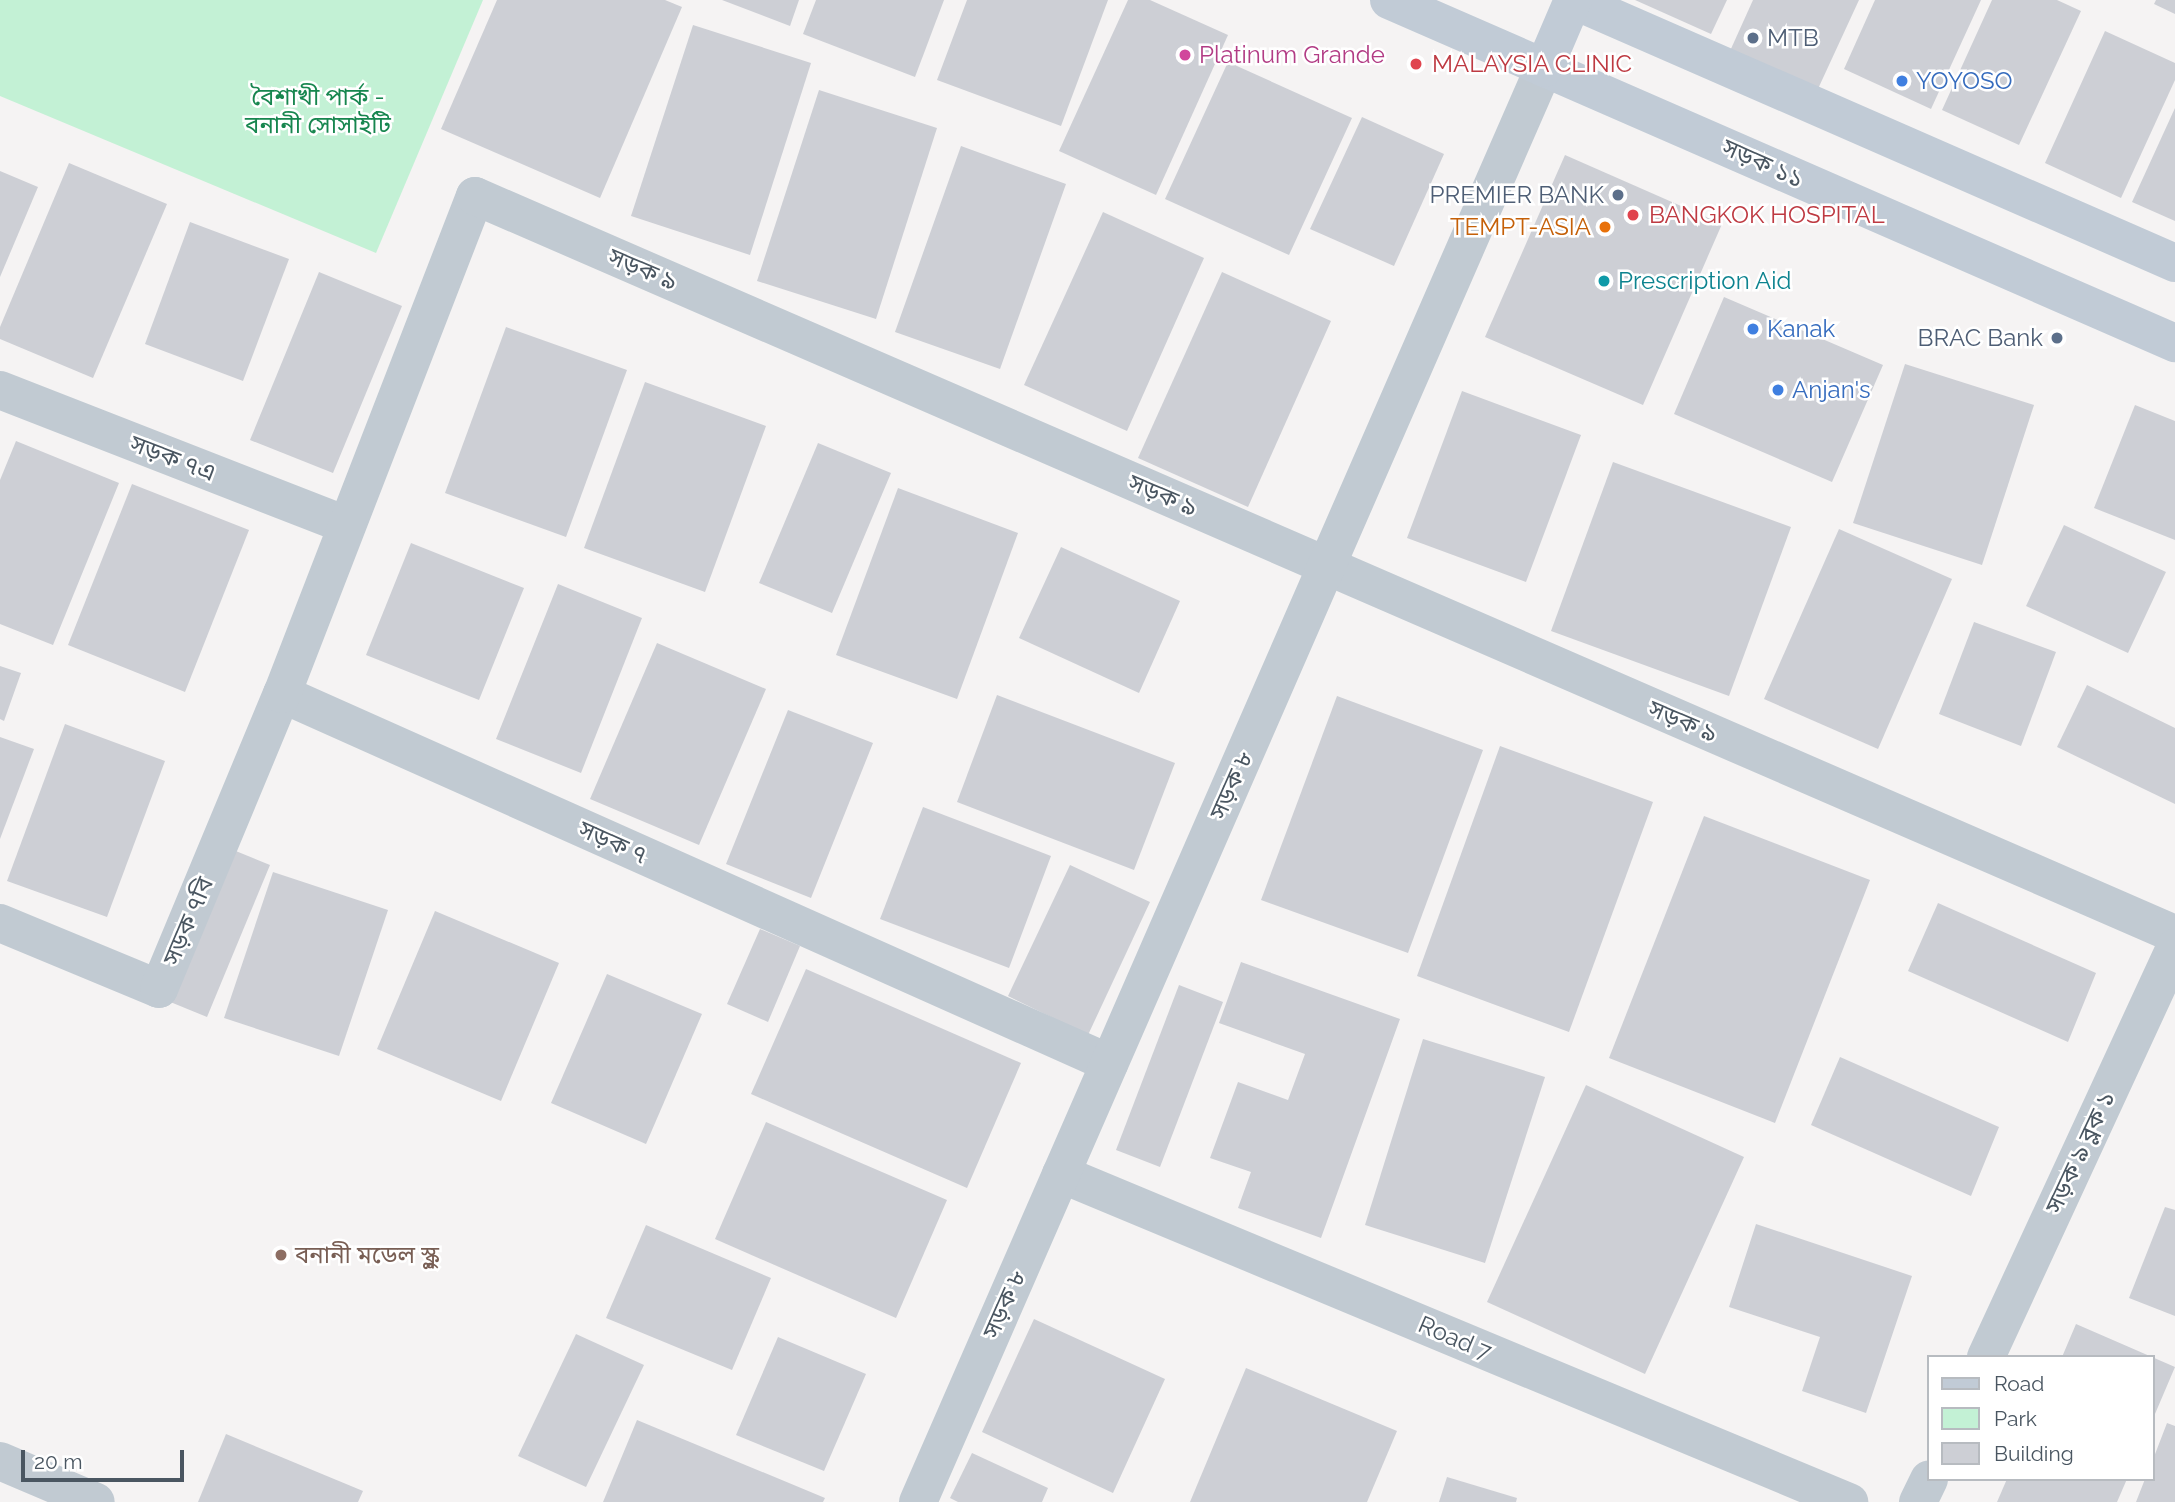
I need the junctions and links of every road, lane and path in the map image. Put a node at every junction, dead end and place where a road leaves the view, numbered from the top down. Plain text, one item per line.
1 (1389, 0) edge
2 (1573, 0) edge
3 (1544, 68) junction
4 (2175, 263) edge
5 (2175, 343) edge
6 (0, 390) edge
7 (347, 525) junction
8 (1326, 566) junction
9 (282, 694) junction
10 (0, 923) edge
11 (2175, 934) edge
12 (2175, 948) edge
13 (1109, 1063) junction
14 (1061, 1174) junction
15 (1987, 1355) edge
16 (0, 1461) edge
17 (1928, 1481) edge
18 (96, 1502) edge
19 (918, 1502) edge
20 (1849, 1502) edge
21 (1918, 1502) edge

1 - 3 main road, সড়ক ১১
2 - 3 main road
2 - 4 main road
3 - 5 main road, সড়ক ১১
3 - 8 street, সড়ক ৮
6 - 7 street, সড়ক ৭এ
7 - 8 street, সড়ক ৯
7 - 9 street
8 - 11 street, সড়ক ৯
8 - 13 street, সড়ক ৮
9 - 10 street, সড়ক ৭বি
9 - 13 street, সড়ক ৭
12 - 15 street, সড়ক ৯ ব্লক ১
13 - 14 street, সড়ক ৮
14 - 19 street, সড়ক ৮
14 - 20 street, Road 7
16 - 18 street
17 - 21 street

